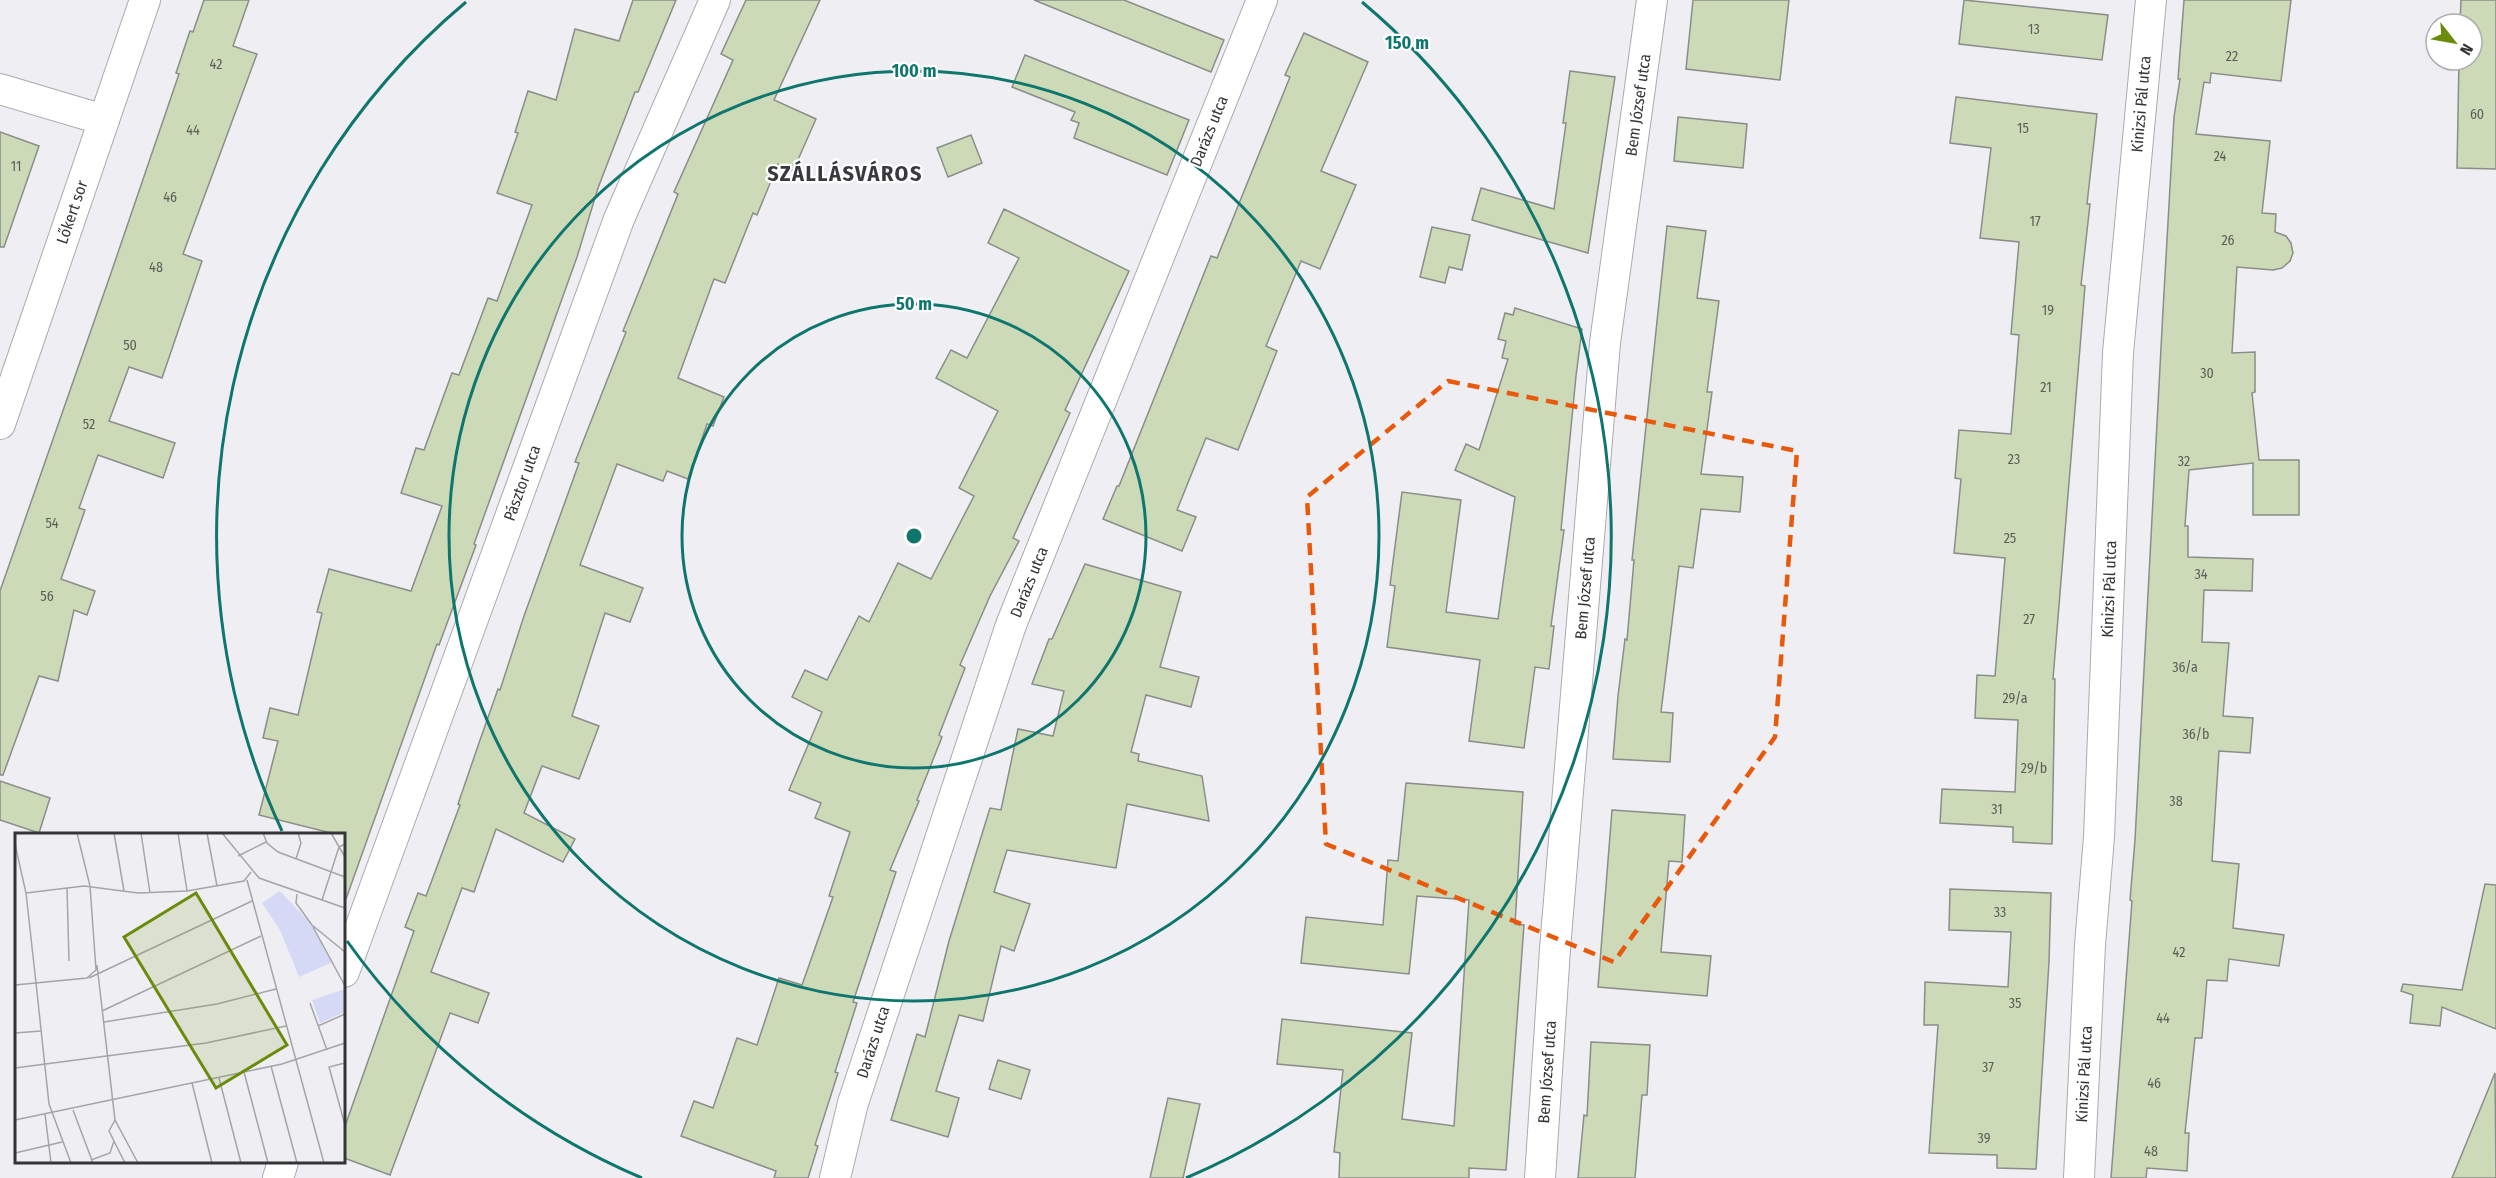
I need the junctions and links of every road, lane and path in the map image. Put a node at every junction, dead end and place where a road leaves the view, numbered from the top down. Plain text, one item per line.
1 (145, 0) edge
2 (715, 0) edge
3 (1262, 0) edge
4 (1652, 0) edge
5 (2151, 0) edge
6 (0, 89) edge
7 (104, 120) junction
8 (0, 424) edge
9 (345, 969) edge
10 (282, 1163) edge
11 (278, 1178) edge
12 (835, 1178) edge
13 (1540, 1178) edge
14 (2079, 1178) edge

1 - 7 street, Lőkert sor
2 - 9 street, Pásztor utca
3 - 12 street, Darázs utca
4 - 13 street, Bem József utca
5 - 14 street, Kinizsi Pál utca
6 - 7 street
7 - 8 street, Lőkert sor
10 - 11 street

